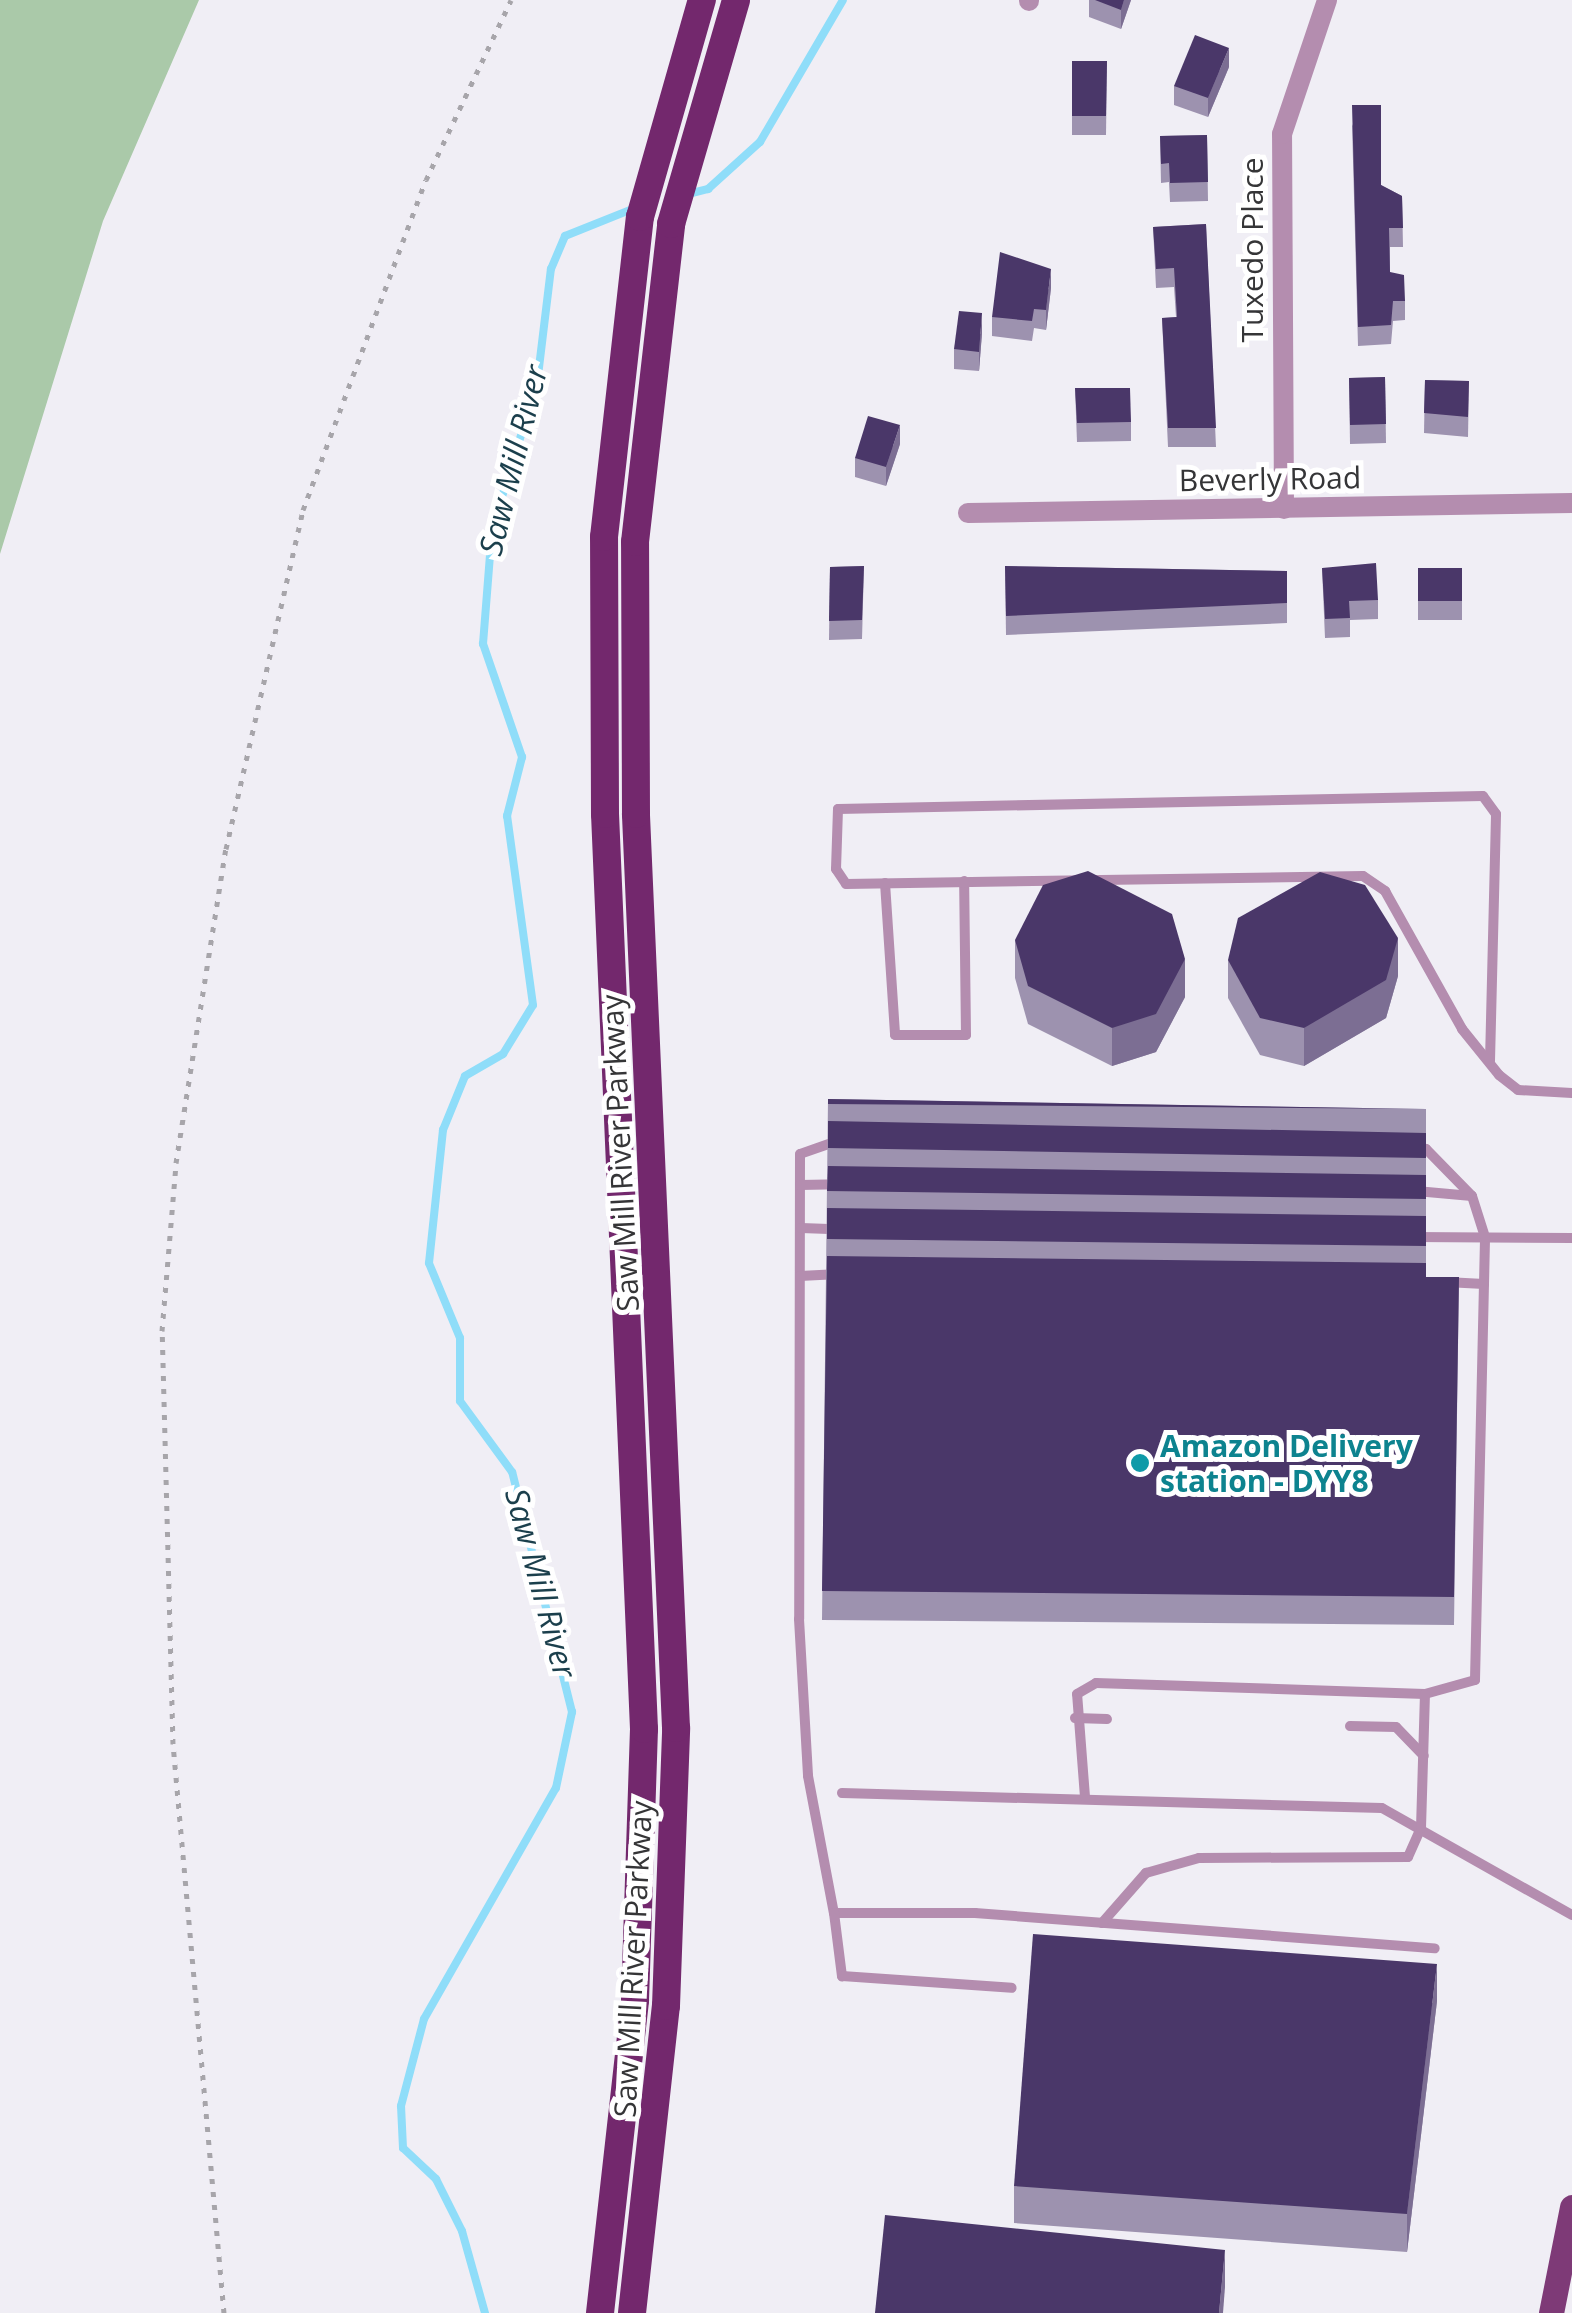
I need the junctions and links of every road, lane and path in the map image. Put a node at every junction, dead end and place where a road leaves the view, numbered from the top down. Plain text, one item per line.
1 (511, 0) edge
2 (702, 0) edge
3 (736, 0) edge
4 (1328, 0) edge
5 (1572, 503) edge
6 (1284, 509) junction
7 (968, 512) dead end
8 (964, 880) junction
9 (885, 883) junction
10 (1490, 1061) junction
11 (1572, 1093) edge
12 (848, 1140) edge
13 (1386, 1148) edge
14 (848, 1184) edge
15 (800, 1185) junction
16 (1406, 1191) edge
17 (1472, 1196) junction
18 (801, 1228) junction
19 (847, 1229) edge
20 (1386, 1236) edge
21 (1485, 1237) junction
22 (1572, 1238) edge
23 (847, 1274) edge
24 (800, 1276) junction
25 (1426, 1281) edge
26 (1484, 1284) junction
27 (1426, 1694) junction
28 (1075, 1718) junction
29 (1107, 1719) dead end
30 (1350, 1726) dead end
31 (1424, 1756) junction
32 (842, 1792) dead end
33 (1085, 1798) junction
34 (1421, 1828) junction
35 (834, 1913) junction
36 (1572, 1915) edge
37 (1102, 1923) junction
38 (1435, 1948) dead end
39 (1012, 1988) dead end
40 (1572, 2207) edge
41 (224, 2313) edge
42 (600, 2313) edge
43 (632, 2313) edge
44 (1551, 2313) edge

1 - 41 path
2 - 42 highway, Saw Mill River Parkway
3 - 43 highway, Saw Mill River Parkway
4 - 6 street, Tuxedo Place
5 - 6 street, Beverly Road
6 - 7 street, Beverly Road
8 - 9 lane
8 - 9 lane
8 - 10 lane
9 - 10 lane
10 - 11 lane
12 - 15 lane
13 - 17 lane
14 - 15 lane
15 - 18 lane
16 - 17 lane
17 - 21 lane
18 - 19 lane
18 - 24 lane
20 - 21 lane
21 - 22 lane
21 - 26 lane
23 - 24 lane
24 - 35 lane
25 - 26 lane
26 - 27 lane
27 - 28 lane
27 - 31 lane
28 - 29 lane
28 - 33 lane
30 - 31 lane
31 - 34 lane
32 - 33 lane
33 - 34 lane
34 - 36 lane
34 - 37 lane
35 - 37 lane
35 - 39 lane
37 - 38 lane
40 - 44 main road

